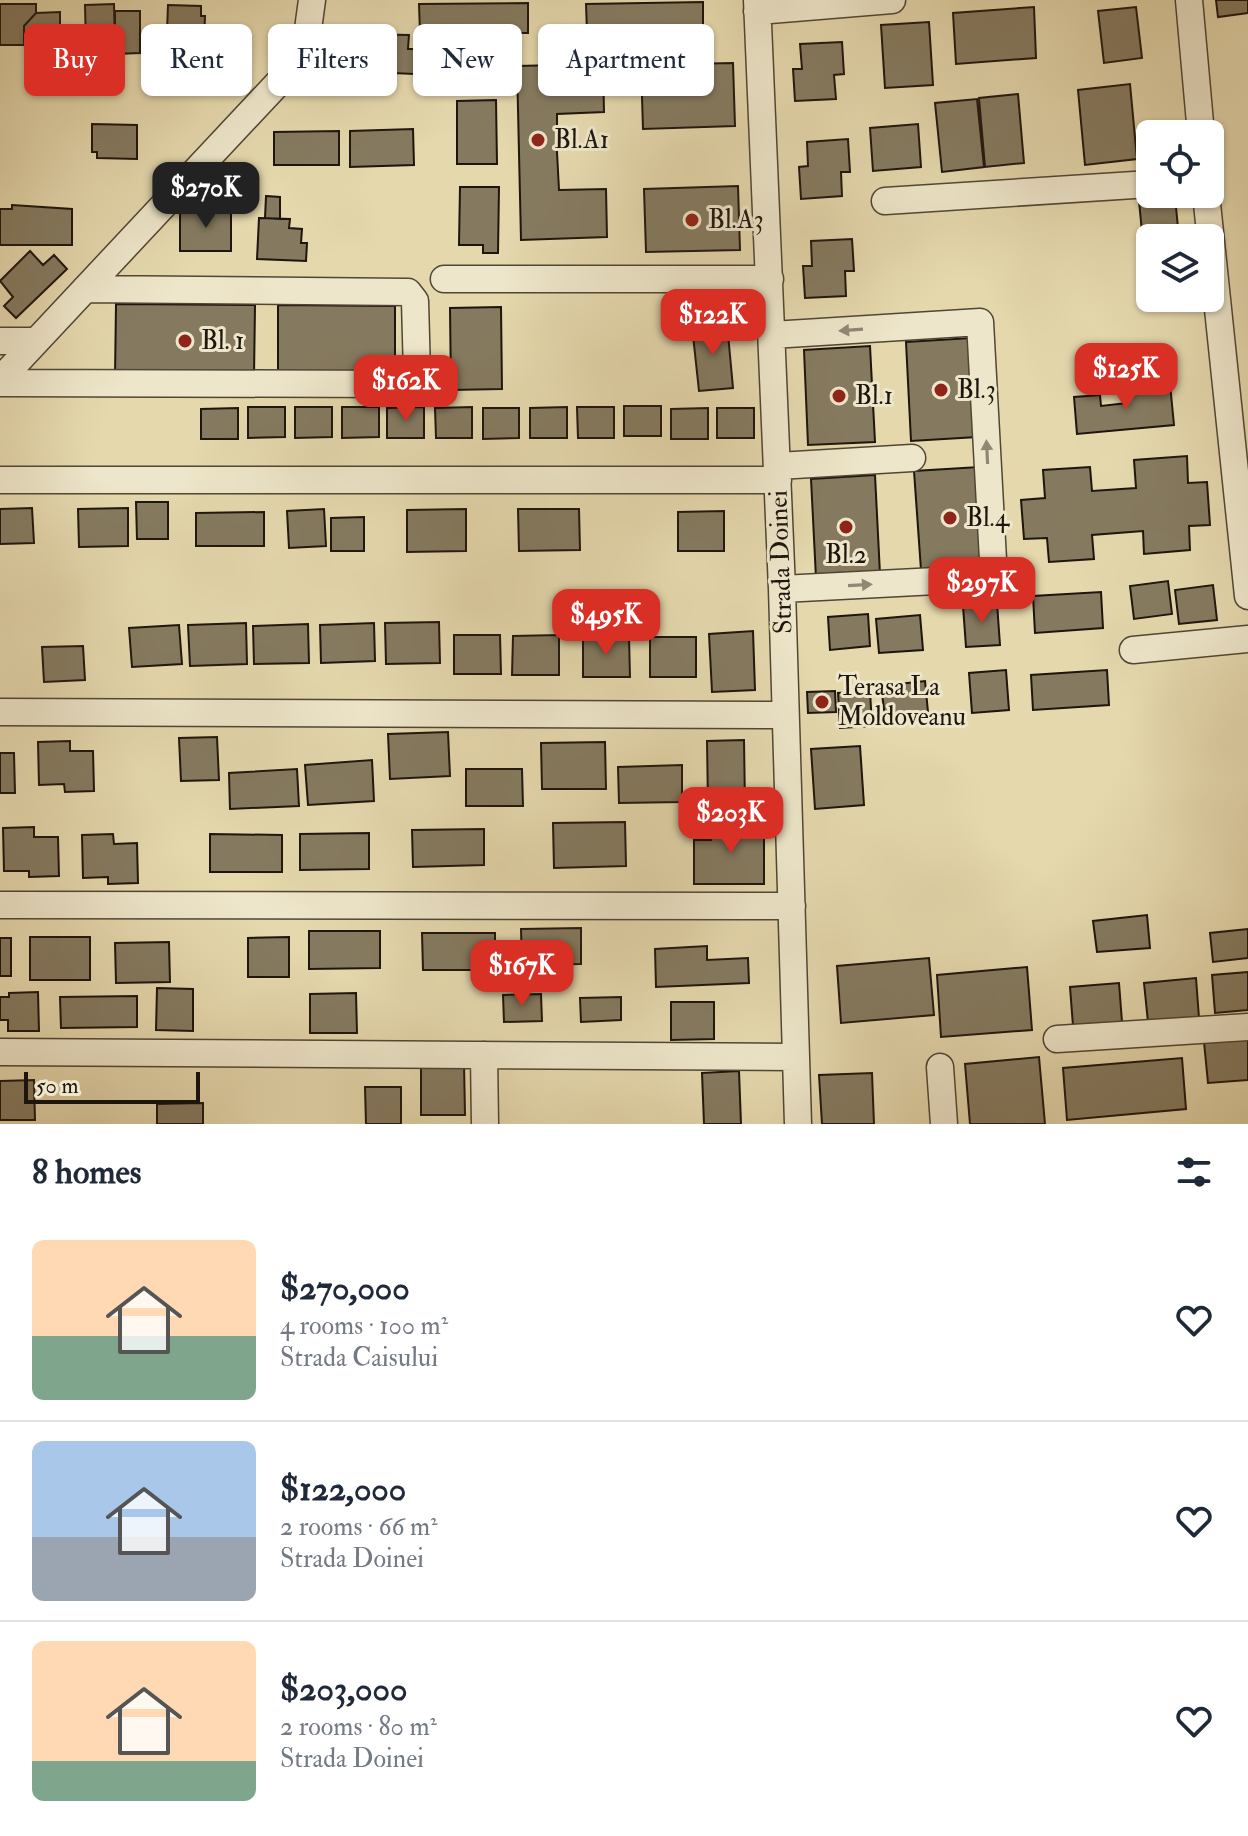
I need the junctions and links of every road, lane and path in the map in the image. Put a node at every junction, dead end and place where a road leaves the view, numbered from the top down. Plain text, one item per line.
1 (312, 0) edge
2 (892, 0) edge
3 (1189, 0) edge
4 (757, 6) edge
5 (1200, 120) edge
6 (1136, 185) edge
7 (885, 201) dead end
8 (1208, 208) edge
9 (444, 279) dead end
10 (770, 279) junction
11 (85, 289) junction
12 (772, 335) junction
13 (0, 341) edge
14 (36, 341) junction
15 (0, 381) edge
16 (1239, 438) edge
17 (912, 458) dead end
18 (778, 473) junction
19 (0, 480) edge
20 (782, 589) junction
21 (1248, 596) edge
22 (1248, 639) edge
23 (1133, 650) dead end
24 (0, 712) edge
25 (785, 715) junction
26 (0, 905) edge
27 (792, 906) junction
28 (1248, 1027) edge
29 (1057, 1039) dead end
30 (0, 1052) edge
31 (484, 1055) junction
32 (795, 1057) junction
33 (940, 1067) dead end
34 (485, 1124) edge
35 (798, 1124) edge
36 (944, 1124) edge

1 - 11 street
2 - 4 street
3 - 5 street
4 - 10 street, Strada Doinei
6 - 7 street
8 - 16 street
9 - 10 street
10 - 12 street, Strada Doinei
11 - 14 street
11 - 15 street
12 - 18 street, Strada Doinei
20 -> 12 street
13 - 14 street
14 - 15 street
16 - 21 street
17 - 18 street
18 - 19 street
18 - 20 street, Strada Doinei
20 - 25 street, Strada Doinei
22 - 23 street
24 - 25 street
25 - 27 street, Strada Doinei
26 - 27 street
27 - 32 street, Strada Doinei
28 - 29 street
30 - 31 street
31 - 32 street
31 - 34 street
32 - 35 street, Strada Doinei
33 - 36 street

